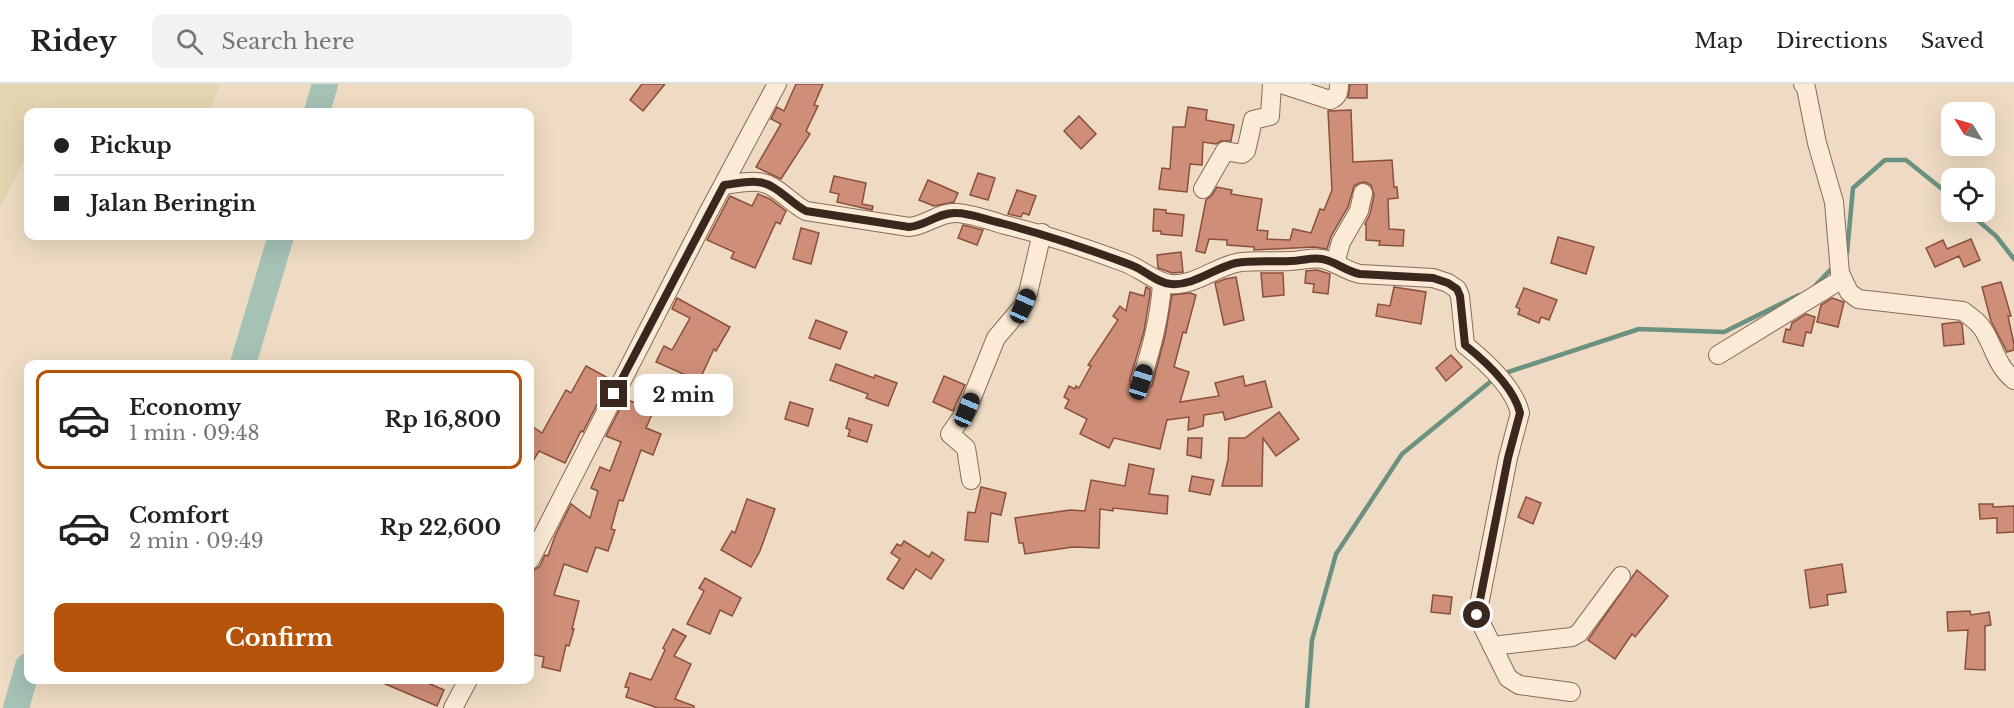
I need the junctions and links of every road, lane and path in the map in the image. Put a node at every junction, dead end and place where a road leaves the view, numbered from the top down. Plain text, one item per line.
1 (777, 84) edge
2 (1272, 84) edge
3 (1281, 84) edge
4 (1339, 84) edge
5 (1803, 84) edge
6 (724, 185) junction
7 (1203, 189) dead end
8 (1363, 193) dead end
9 (1042, 233) junction
10 (1335, 263) junction
11 (1841, 276) junction
12 (1162, 283) junction
13 (1718, 355) dead end
14 (2014, 380) edge
15 (1141, 382) dead end
16 (971, 480) dead end
17 (534, 552) edge
18 (1621, 576) dead end
19 (1492, 646) junction
20 (466, 684) edge
21 (1571, 692) dead end
22 (453, 708) edge

1 - 6 street
2 - 7 street
3 - 4 street
5 - 11 street
6 - 9 street
6 - 17 street
8 - 10 street
9 - 12 street
9 - 16 street
10 - 12 street
10 - 19 street
11 - 13 street
11 - 14 street
12 - 15 street
18 - 19 street
19 - 21 street
20 - 22 street

